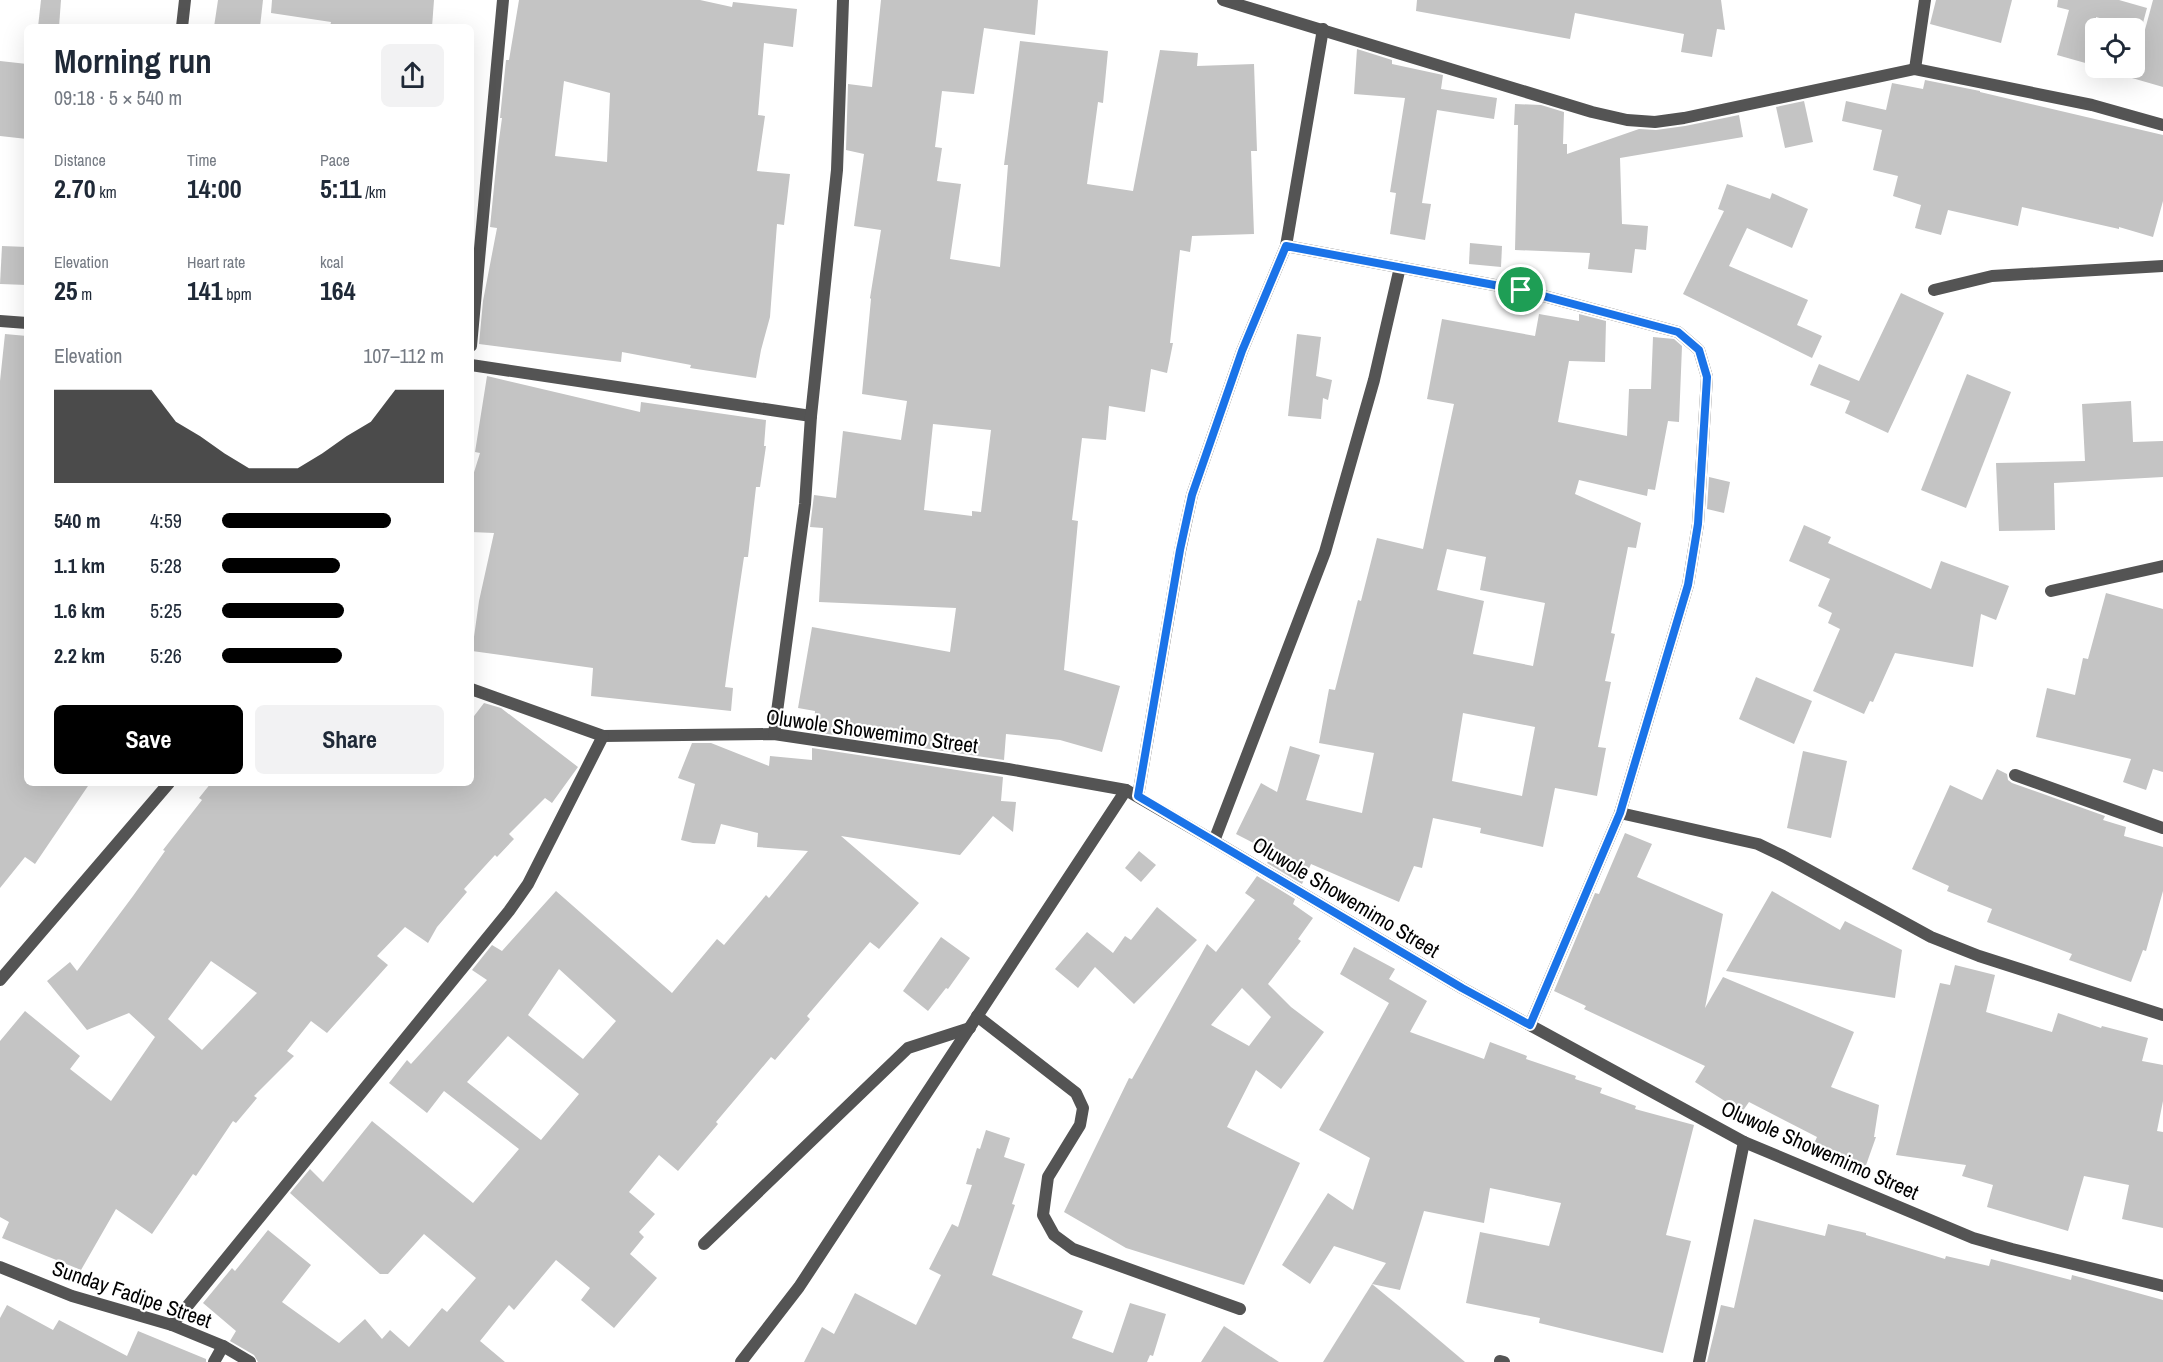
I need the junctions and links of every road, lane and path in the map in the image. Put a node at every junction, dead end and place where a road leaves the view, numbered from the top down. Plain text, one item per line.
1 (185, 0) edge
2 (503, 0) edge
3 (843, 0) edge
4 (1223, 0) edge
5 (1925, 0) edge
6 (182, 24) edge
7 (1323, 29) junction
8 (1915, 69) junction
9 (2163, 125) edge
10 (1286, 246) junction
11 (2163, 266) edge
12 (1400, 267) junction
13 (1934, 290) dead end
14 (474, 314) edge
15 (0, 321) edge
16 (24, 323) edge
17 (474, 365) edge
18 (811, 416) junction
19 (2163, 566) edge
20 (2051, 591) dead end
21 (474, 690) edge
22 (774, 734) junction
23 (603, 736) junction
24 (2015, 775) dead end
25 (166, 786) edge
26 (1126, 790) junction
27 (1138, 796) junction
28 (1620, 813) junction
29 (2163, 828) edge
30 (1214, 841) junction
31 (0, 980) edge
32 (2163, 1015) edge
33 (977, 1016) junction
34 (1530, 1025) junction
35 (970, 1028) junction
36 (1744, 1142) junction
37 (704, 1244) dead end
38 (0, 1267) edge
39 (2163, 1286) edge
40 (1240, 1309) dead end
41 (172, 1325) junction
42 (223, 1346) junction
43 (214, 1362) edge
44 (250, 1362) edge
45 (741, 1362) edge
46 (1699, 1362) edge

1 - 6 street
2 - 14 street
3 - 18 street
4 - 7 street
5 - 8 street
7 - 8 street
7 - 10 street
8 - 9 street
10 - 12 street
10 - 27 street
11 - 13 street
12 - 28 street
12 - 30 street
15 - 16 street
17 - 18 street
18 - 22 street
19 - 20 street
21 - 23 street, Oluwole Showemimo Street
22 - 23 street, Oluwole Showemimo Street
22 - 26 street, Oluwole Showemimo Street
23 - 41 street
24 - 29 street
25 - 31 street
26 - 27 street, Oluwole Showemimo Street
26 - 33 street
27 - 30 street, Oluwole Showemimo Street
28 - 32 street
28 - 34 street
30 - 34 street, Oluwole Showemimo Street
33 - 35 street
33 - 40 street
34 - 36 street, Oluwole Showemimo Street
35 - 37 street
35 - 45 street
36 - 39 street, Oluwole Showemimo Street
36 - 46 street
38 - 41 street, Sunday Fadipe Street
41 - 42 street, Sunday Fadipe Street
42 - 43 street
42 - 44 street, Sunday Fadipe Street

